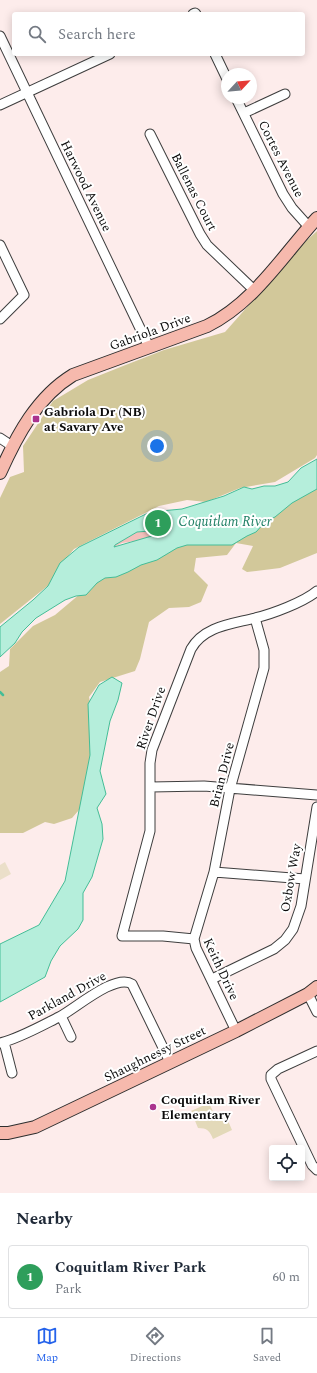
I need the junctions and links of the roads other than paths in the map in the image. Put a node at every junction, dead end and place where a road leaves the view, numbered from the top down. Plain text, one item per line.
1 (0, 36) edge
2 (106, 56) edge
3 (216, 56) edge
4 (222, 68) edge
5 (26, 92) junction
6 (285, 94) dead end
7 (239, 104) edge
8 (0, 105) edge
9 (244, 113) junction
10 (150, 134) dead end
11 (313, 223) edge
12 (0, 245) edge
13 (254, 290) junction
14 (0, 319) edge
15 (149, 347) junction
16 (0, 438) edge
17 (12, 446) junction
18 (0, 473) edge
19 (316, 593) edge
20 (255, 618) junction
21 (151, 787) junction
22 (230, 789) junction
23 (317, 795) edge
24 (317, 807) edge
25 (214, 872) junction
26 (305, 879) junction
27 (122, 936) joint
28 (194, 939) junction
29 (212, 979) junction
30 (313, 991) edge
31 (317, 1012) edge
32 (61, 1016) junction
33 (236, 1031) junction
34 (71, 1037) dead end
35 (2, 1042) edge
36 (317, 1051) edge
37 (170, 1062) junction
38 (12, 1073) dead end
39 (0, 1133) edge
40 (317, 1170) edge

1 - 5 street, Harwood Avenue
2 - 5 street
3 - 4 street
5 - 8 street
5 - 15 street, Harwood Avenue
6 - 9 street
7 - 9 street, Cortes Avenue
9 - 11 street, Cortes Avenue
10 - 13 street, Ballenas Court
11 - 13 street, Gabriola Drive
12 - 14 street
13 - 15 street, Gabriola Drive
15 - 17 street, Gabriola Drive
16 - 17 street
17 - 18 street, Gabriola Drive
19 - 20 street, River Drive
20 - 21 street, River Drive
20 - 22 street, Brian Drive
21 - 22 street
21 - 27 street, River Drive
22 - 23 street
22 - 25 street, Brian Drive
24 - 26 street, Oxbow Way
25 - 26 street
25 - 28 street, Brian Drive
26 - 29 street, Oxbow Way
27 - 28 street, Keith Drive
28 - 29 street, Keith Drive
29 - 33 street, Keith Drive
30 - 31 street
30 - 33 street, Shaughnessy Street
32 - 34 street
32 - 35 street, Parkland Drive
32 - 37 street, Parkland Drive
33 - 37 street, Shaughnessy Street
35 - 38 street
36 - 40 street
37 - 39 street, Shaughnessy Street

